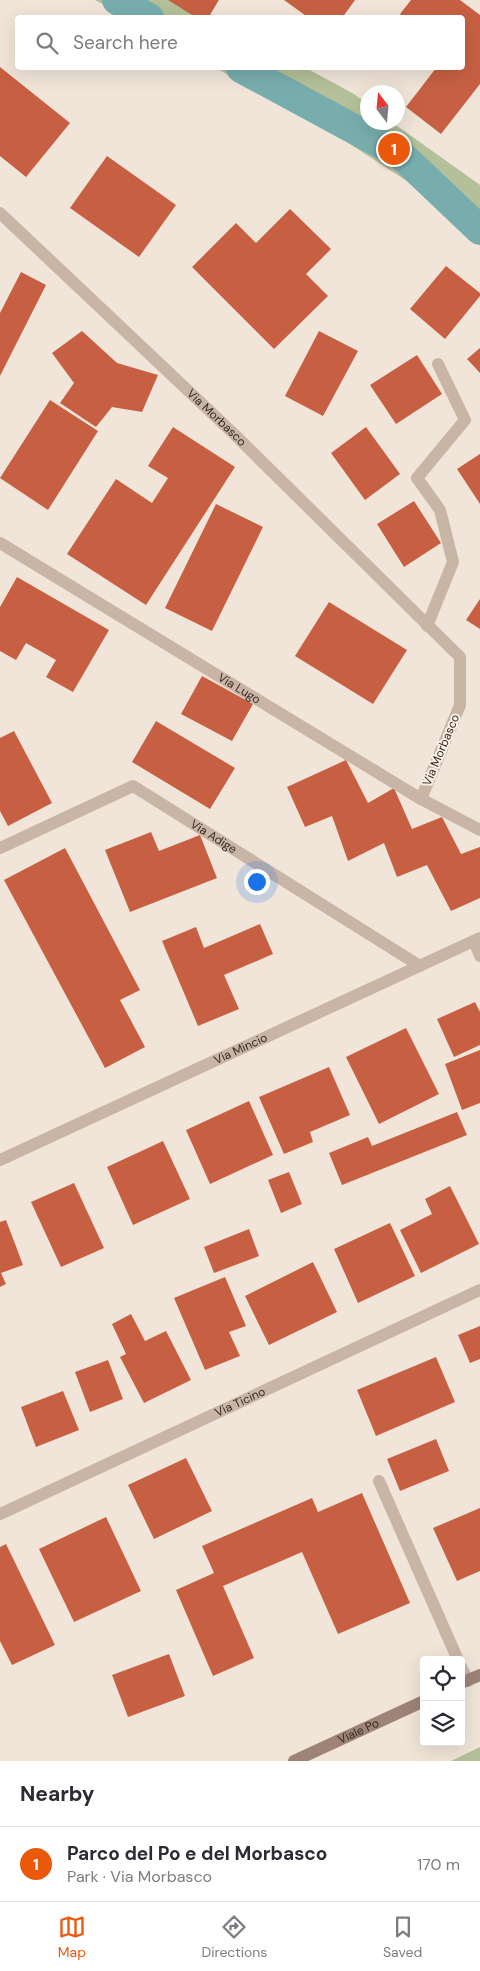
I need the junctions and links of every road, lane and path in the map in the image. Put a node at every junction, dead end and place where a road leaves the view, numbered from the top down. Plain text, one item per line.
1 (0, 213) edge
2 (438, 364) dead end
3 (0, 544) edge
4 (427, 626) junction
5 (421, 799) junction
6 (480, 830) edge
7 (0, 848) edge
8 (477, 940) edge
9 (480, 956) edge
10 (420, 966) junction
11 (0, 1160) edge
12 (480, 1290) edge
13 (379, 1481) dead end
14 (0, 1514) edge
15 (456, 1656) edge
16 (480, 1675) edge
17 (465, 1682) edge
18 (420, 1703) edge
19 (294, 1761) edge

1 - 4 street, Via Morbasco
2 - 4 street
3 - 5 street, Via Lugo
4 - 5 street, Via Morbasco
5 - 6 street, Via Lugo
7 - 10 street, Via Adige
8 - 9 street
8 - 10 street, Via Mincio
10 - 11 street, Via Mincio
12 - 14 street, Via Ticino
13 - 15 street
16 - 17 street
18 - 19 street, Viale Po

